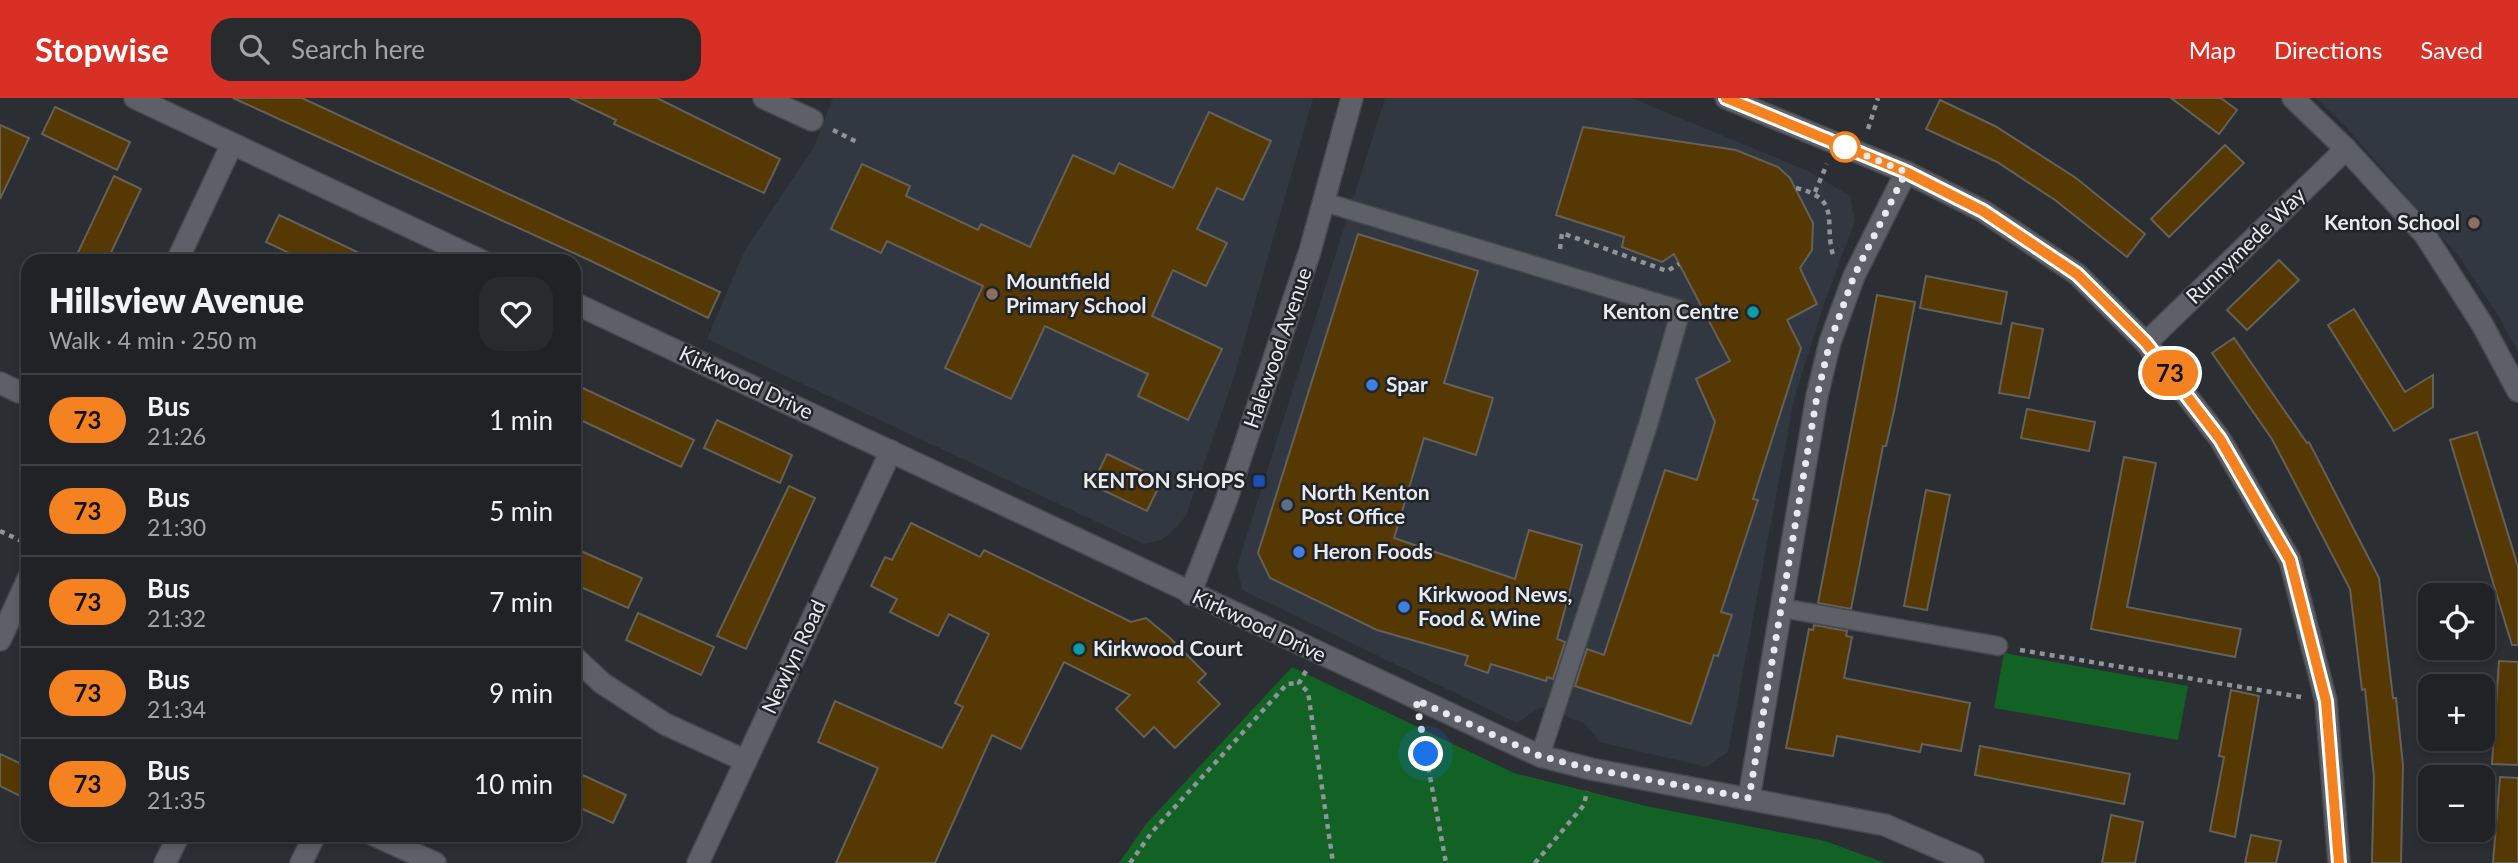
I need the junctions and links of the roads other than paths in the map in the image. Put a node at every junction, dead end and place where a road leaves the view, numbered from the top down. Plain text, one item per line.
1 (135, 98) edge
2 (764, 98) edge
3 (1352, 98) edge
4 (1726, 98) edge
5 (2293, 98) edge
6 (811, 120) dead end
7 (232, 144) junction
8 (2346, 149) junction
9 (1906, 172) junction
10 (1324, 202) junction
11 (180, 254) edge
12 (467, 254) edge
13 (581, 306) edge
14 (2146, 343) junction
15 (2518, 391) edge
16 (891, 451) junction
17 (21, 594) edge
18 (1189, 594) junction
19 (1782, 608) junction
20 (0, 640) edge
21 (1998, 646) road end
22 (581, 663) edge
23 (1540, 756) junction
24 (746, 761) junction
25 (1749, 798) junction
26 (176, 842) edge
27 (311, 842) edge
28 (389, 842) edge
29 (165, 863) edge
30 (301, 863) edge
31 (435, 863) edge
32 (698, 863) edge
33 (1973, 863) edge
34 (2339, 863) edge

1 - 7 street
2 - 6 street
3 - 10 street, Halewood Avenue
4 - 9 street
5 - 8 street
7 - 11 street
7 - 12 street
8 - 14 street, Runnymede Way
8 - 15 street
9 - 14 street
9 - 19 street
10 - 18 street, Halewood Avenue
10 - 23 lane
13 - 16 street, Kirkwood Drive
14 - 34 street
16 - 18 street, Kirkwood Drive
16 - 24 street, Newlyn Road
17 - 20 street
18 - 23 street, Kirkwood Drive
19 - 21 lane
19 - 25 street
22 - 24 street
23 - 25 street, Kirkwood Drive
24 - 32 street, Newlyn Road
25 - 33 street, Kirkwood Drive
26 - 29 street
27 - 30 street
28 - 31 street

